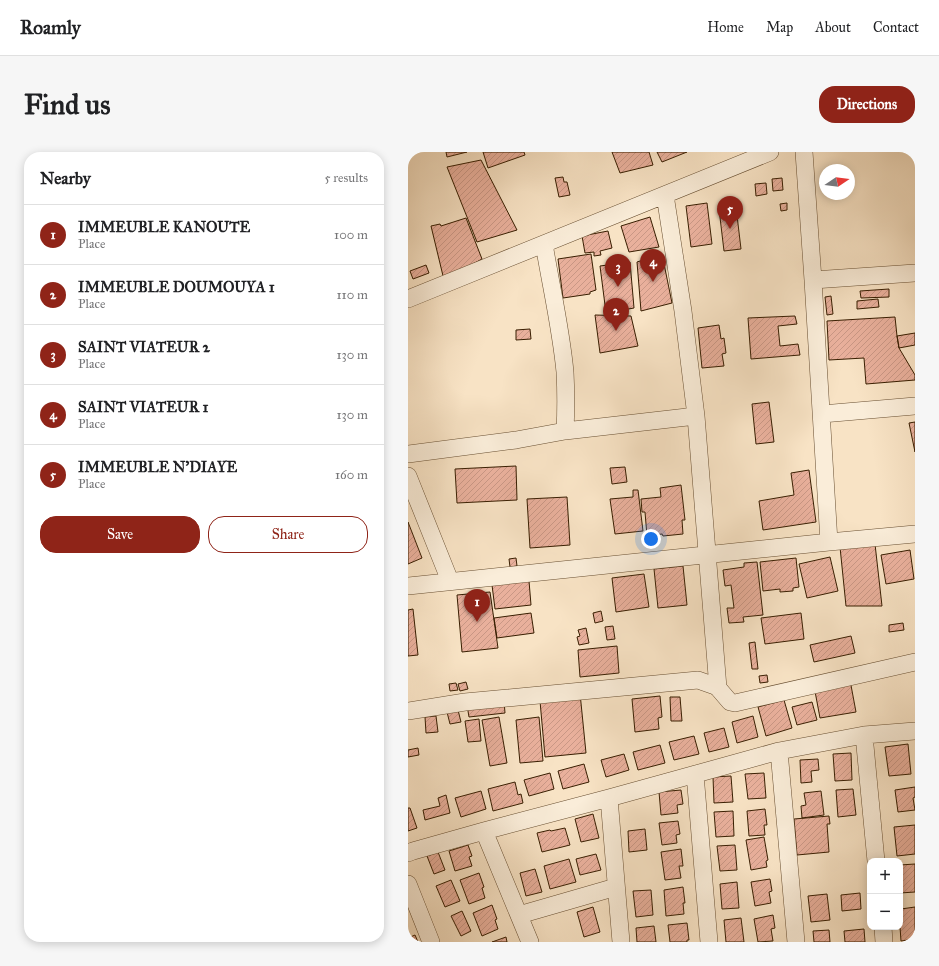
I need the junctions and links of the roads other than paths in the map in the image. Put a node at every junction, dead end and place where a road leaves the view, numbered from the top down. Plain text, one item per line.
1 (770, 152) edge
2 (804, 152) edge
3 (665, 195) junction
4 (544, 244) junction
5 (915, 273) edge
6 (813, 280) junction
7 (408, 299) edge
8 (915, 406) edge
9 (822, 414) junction
10 (696, 416) junction
11 (565, 431) junction
12 (408, 454) edge
13 (408, 476) edge
14 (915, 534) edge
15 (830, 542) junction
16 (706, 554) junction
17 (450, 581) junction
18 (408, 586) edge
19 (915, 662) edge
20 (718, 688) junction
21 (408, 711) edge
22 (915, 731) edge
23 (864, 735) junction
24 (779, 751) junction
25 (695, 774) junction
26 (609, 798) junction
27 (484, 831) junction
28 (408, 853) edge
29 (876, 858) edge
30 (408, 884) edge
31 (616, 887) junction
32 (519, 915) junction
33 (883, 930) edge
34 (431, 942) edge
35 (530, 942) edge
36 (621, 942) edge
37 (709, 942) edge
38 (796, 942) edge
39 (884, 942) edge

1 - 3 street
2 - 6 street
3 - 4 street
3 - 10 street
4 - 7 street
4 - 11 street
5 - 6 street
6 - 9 street
8 - 9 street
9 - 15 street
10 - 11 street
10 - 16 street
11 - 12 street
13 - 17 street
14 - 15 street
15 - 16 street
16 - 17 street
16 - 20 street
17 - 18 street
19 - 20 street
20 - 21 street
22 - 23 street
23 - 24 street
23 - 29 street
24 - 25 street
24 - 38 street
25 - 26 street
25 - 37 street
26 - 27 street
26 - 31 street
27 - 28 street
27 - 32 street
30 - 34 street
31 - 32 street
31 - 36 street
32 - 35 street
33 - 39 street

